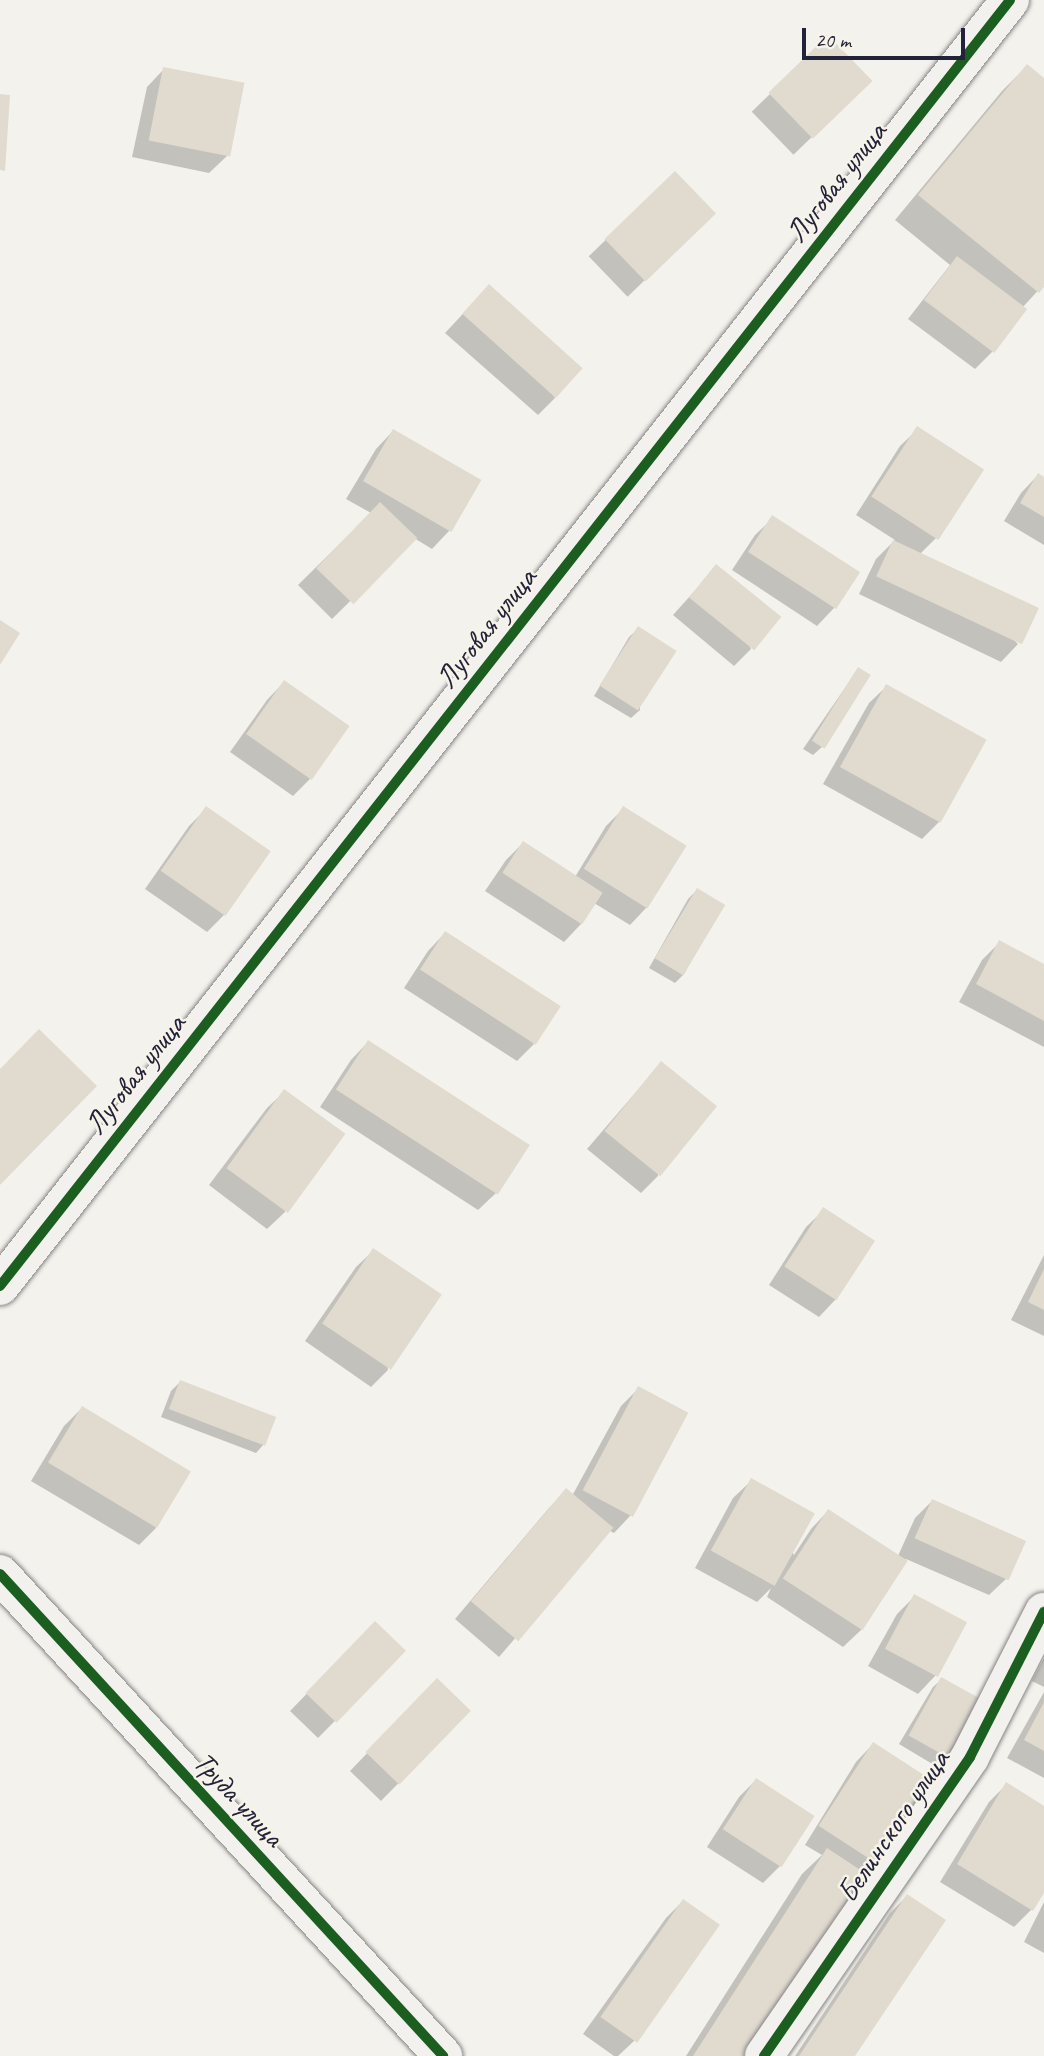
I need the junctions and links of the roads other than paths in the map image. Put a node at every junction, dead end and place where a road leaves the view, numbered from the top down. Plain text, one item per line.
1 (1010, 0) edge
2 (0, 1286) edge
3 (0, 1574) edge
4 (1044, 1612) edge
5 (443, 2056) edge
6 (764, 2056) edge

1 - 2 street, Луговая улица
3 - 5 street, Труда улица
4 - 6 street, Белинского улица

